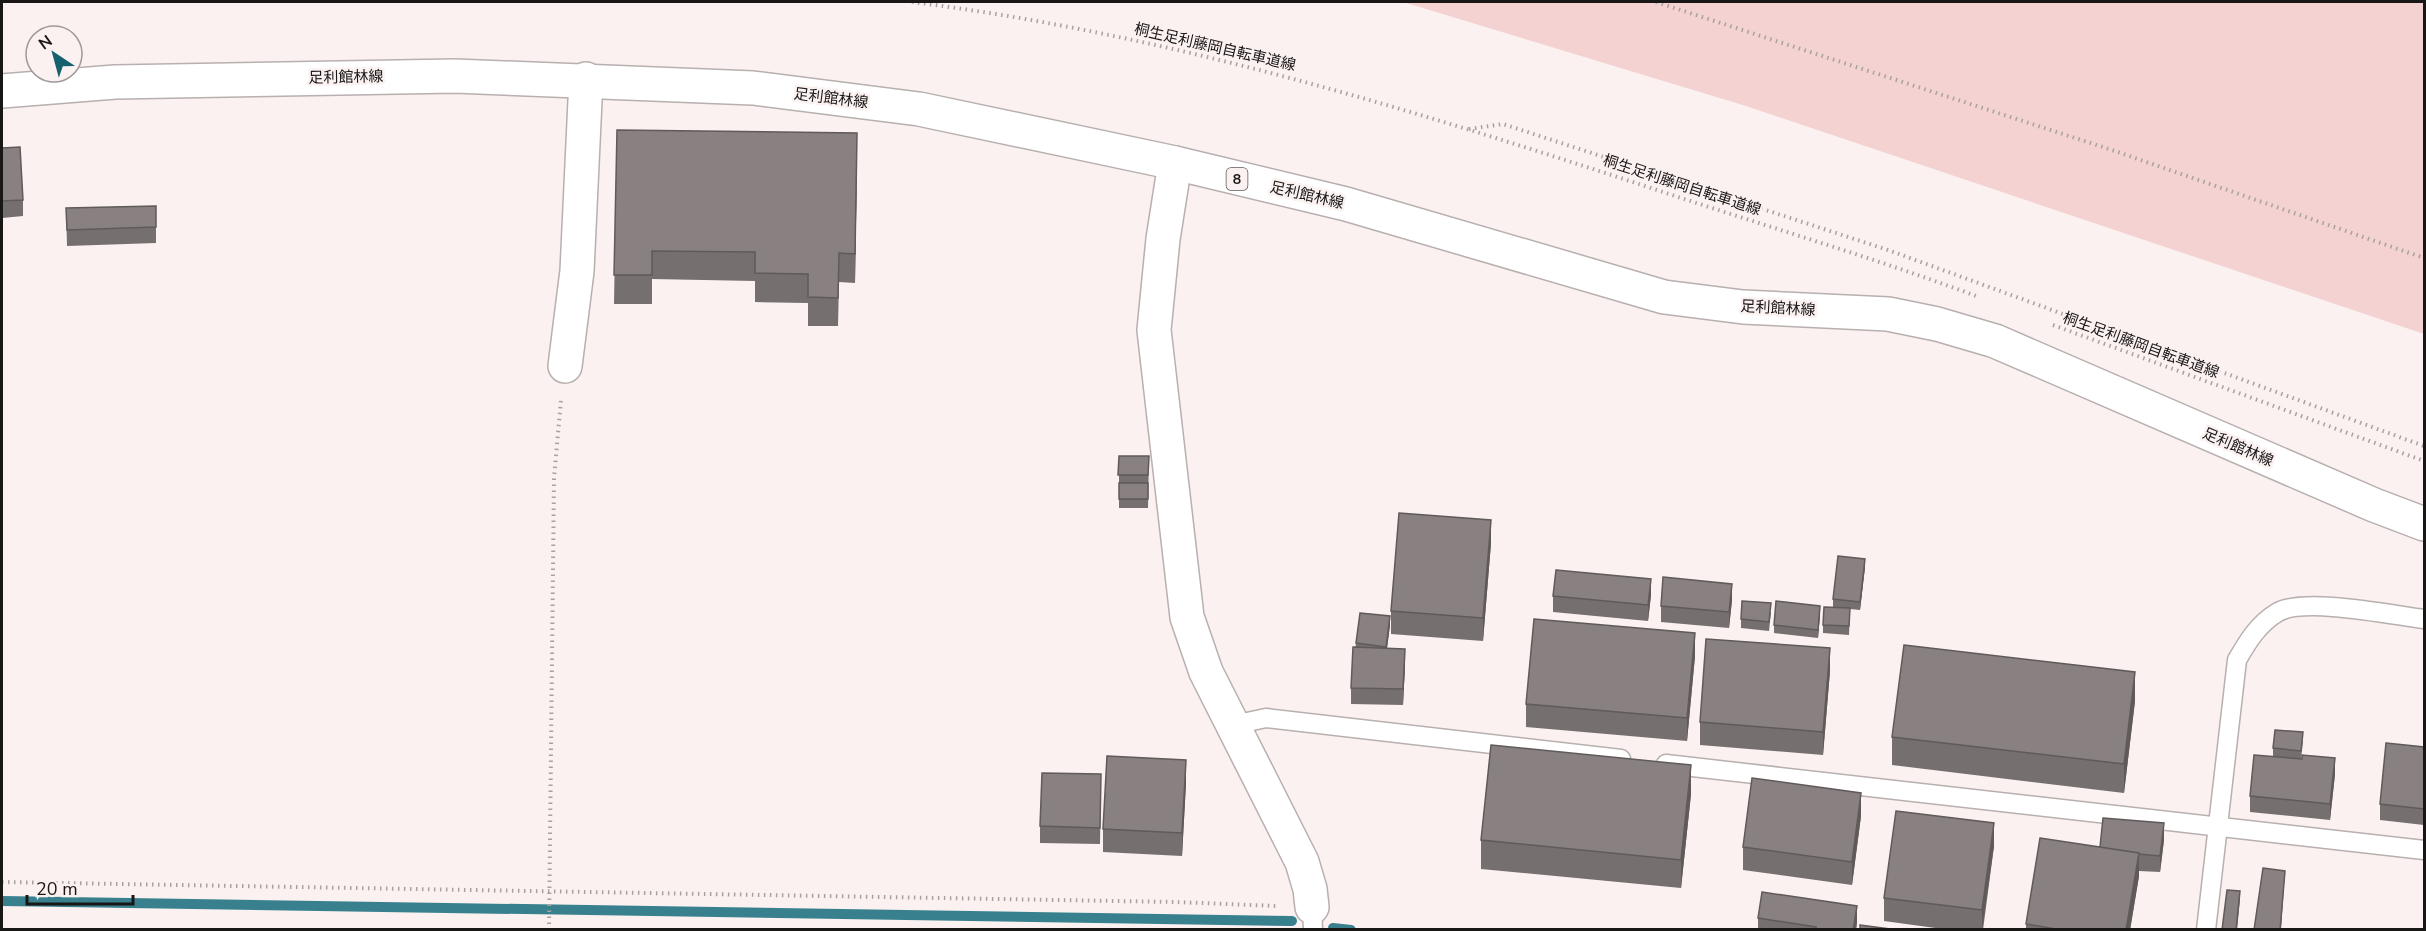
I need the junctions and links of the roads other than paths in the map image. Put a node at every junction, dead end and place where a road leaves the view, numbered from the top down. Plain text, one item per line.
1 (586, 79) junction
2 (2, 91) edge
3 (1175, 163) junction
4 (565, 366) road end
5 (2424, 524) edge
6 (2424, 619) edge
7 (1233, 725) junction
8 (2216, 828) junction
9 (2424, 850) edge
10 (1312, 918) edge
11 (2206, 930) edge

1 - 2 main road, 足利館林線 / 8
1 - 3 main road, 足利館林線 / 8
1 - 4 main road
3 - 5 main road, 足利館林線 / 8
3 - 7 main road
6 - 8 lane
7 - 8 lane
7 - 10 main road
8 - 9 lane
8 - 11 lane

